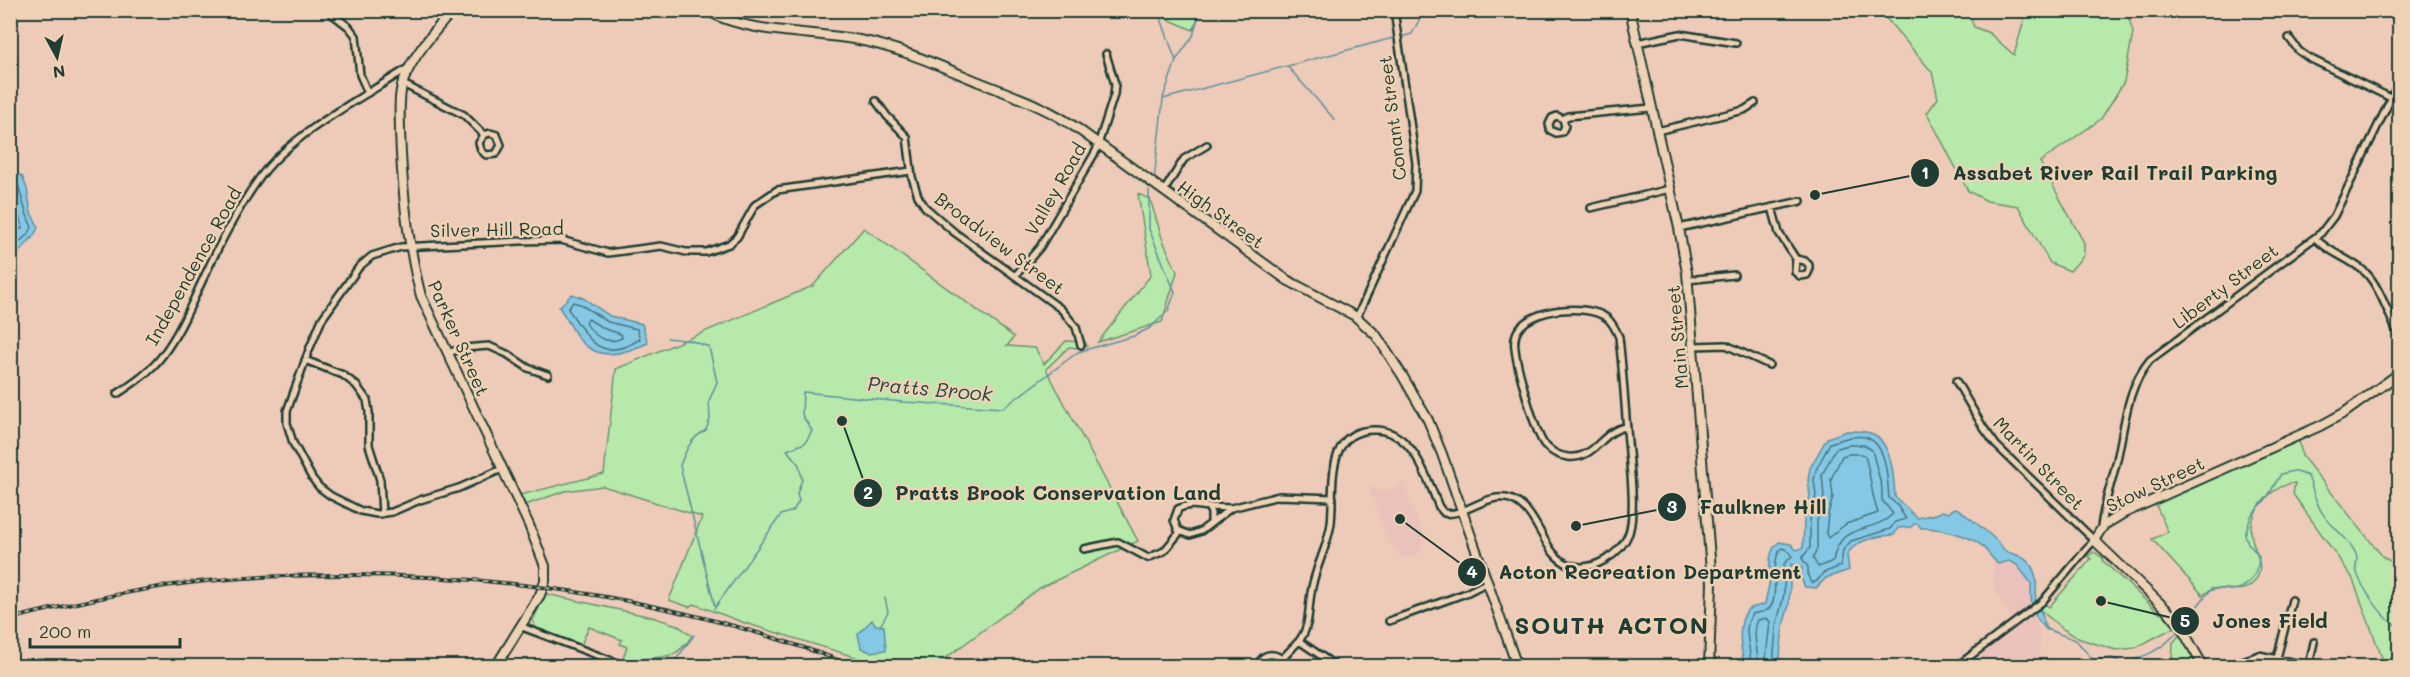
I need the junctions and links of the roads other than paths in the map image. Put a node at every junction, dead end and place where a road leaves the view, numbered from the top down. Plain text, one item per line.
1 (327, 10) edge
2 (453, 10) edge
3 (707, 10) edge
4 (1394, 10) edge
5 (1630, 10) edge
6 (2289, 38) dead end
7 (1637, 43) junction
8 (1736, 43) dead end
9 (1107, 54) dead end
10 (409, 68) junction
11 (2400, 81) edge
12 (403, 84) junction
13 (368, 93) junction
14 (2391, 98) junction
15 (876, 101) dead end
16 (1755, 104) dead end
17 (1651, 108) junction
18 (1563, 119) dead end
19 (1657, 131) junction
20 (484, 135) junction
21 (1098, 143) junction
22 (1207, 145) dead end
23 (911, 171) junction
24 (1670, 189) junction
25 (1164, 191) junction
26 (1801, 201) dead end
27 (1773, 207) junction
28 (1591, 208) dead end
29 (1679, 228) junction
30 (2315, 238) junction
31 (411, 247) junction
32 (1796, 260) dead end
33 (1734, 275) dead end
34 (1015, 276) junction
35 (1687, 280) junction
36 (1357, 317) junction
37 (2400, 338) edge
38 (1081, 345) dead end
39 (1693, 346) junction
40 (447, 353) junction
41 (305, 360) junction
42 (1769, 365) dead end
43 (2400, 373) edge
44 (548, 375) dead end
45 (1956, 381) dead end
46 (117, 394) dead end
47 (1627, 427) junction
48 (502, 469) junction
49 (1332, 498) junction
50 (1208, 507) junction
51 (1231, 507) junction
52 (1462, 510) junction
53 (382, 514) junction
54 (1211, 521) junction
55 (2101, 528) junction
56 (1180, 532) junction
57 (2094, 540) junction
58 (1084, 549) dead end
59 (1488, 582) junction
60 (2292, 600) dead end
61 (1389, 621) dead end
62 (522, 627) junction
63 (1299, 641) junction
64 (2314, 642) dead end
65 (2277, 658) junction
66 (1282, 659) junction
67 (496, 666) edge
68 (626, 666) edge
69 (1258, 666) edge
70 (1285, 666) edge
71 (1336, 666) edge
72 (1517, 666) edge
73 (1709, 666) edge
74 (1957, 666) edge
75 (2203, 666) edge
76 (2229, 666) edge
77 (2280, 666) edge
78 (2309, 666) edge

1 - 13 street
2 - 10 street, Parker Street
3 - 21 street, High Street
4 - 36 street, Conant Street
5 - 7 street, Main Street
6 - 14 street
7 - 8 street
7 - 17 street, Main Street
9 - 21 street, Valley Road
10 - 12 street, Parker Street
10 - 13 street, Independence Road
11 - 14 street, Liberty Street
12 - 20 street
12 - 31 street, Parker Street
13 - 46 street, Independence Road
14 - 30 street, Liberty Street
15 - 23 street, Broadview Street
16 - 19 street
17 - 18 street
17 - 19 street, Main Street
19 - 24 street, Main Street
20 - 20 street
21 - 25 street, High Street
21 - 34 street, Valley Road
22 - 25 street
23 - 31 street, Silver Hill Road
23 - 34 street, Broadview Street
24 - 28 street
24 - 29 street, Main Street
25 - 36 street, High Street
26 - 27 street
27 - 29 street
27 - 32 street
29 - 35 street, Main Street
30 - 37 street
30 - 55 street, Liberty Street
31 - 40 street, Parker Street
31 - 41 street, Silver Hill Road
33 - 35 street
34 - 38 street, Broadview Street
35 - 39 street, Main Street
36 - 52 street, High Street
39 - 42 street
39 - 73 street, Main Street
40 - 44 street
40 - 48 street, Parker Street
41 - 53 street
41 - 53 street, Silver Hill Road
43 - 55 street, Stow Street
45 - 57 street, Martin Street
47 - 47 street
47 - 52 street
48 - 53 street
48 - 62 street, Parker Street
49 - 51 street
49 - 52 street
49 - 63 street
50 - 51 street
50 - 54 street
50 - 56 street
51 - 54 street
52 - 59 street, High Street
54 - 56 street
55 - 57 street, Stow Street
56 - 58 street
57 - 74 street, Stow Street
57 - 75 street, Martin Street
59 - 61 street
59 - 72 street, High Street
60 - 65 street
62 - 67 street, Parker Street
62 - 68 street
63 - 66 street
63 - 71 street
64 - 78 street
65 - 76 street
65 - 77 street
65 - 78 street
66 - 69 street
66 - 70 street

